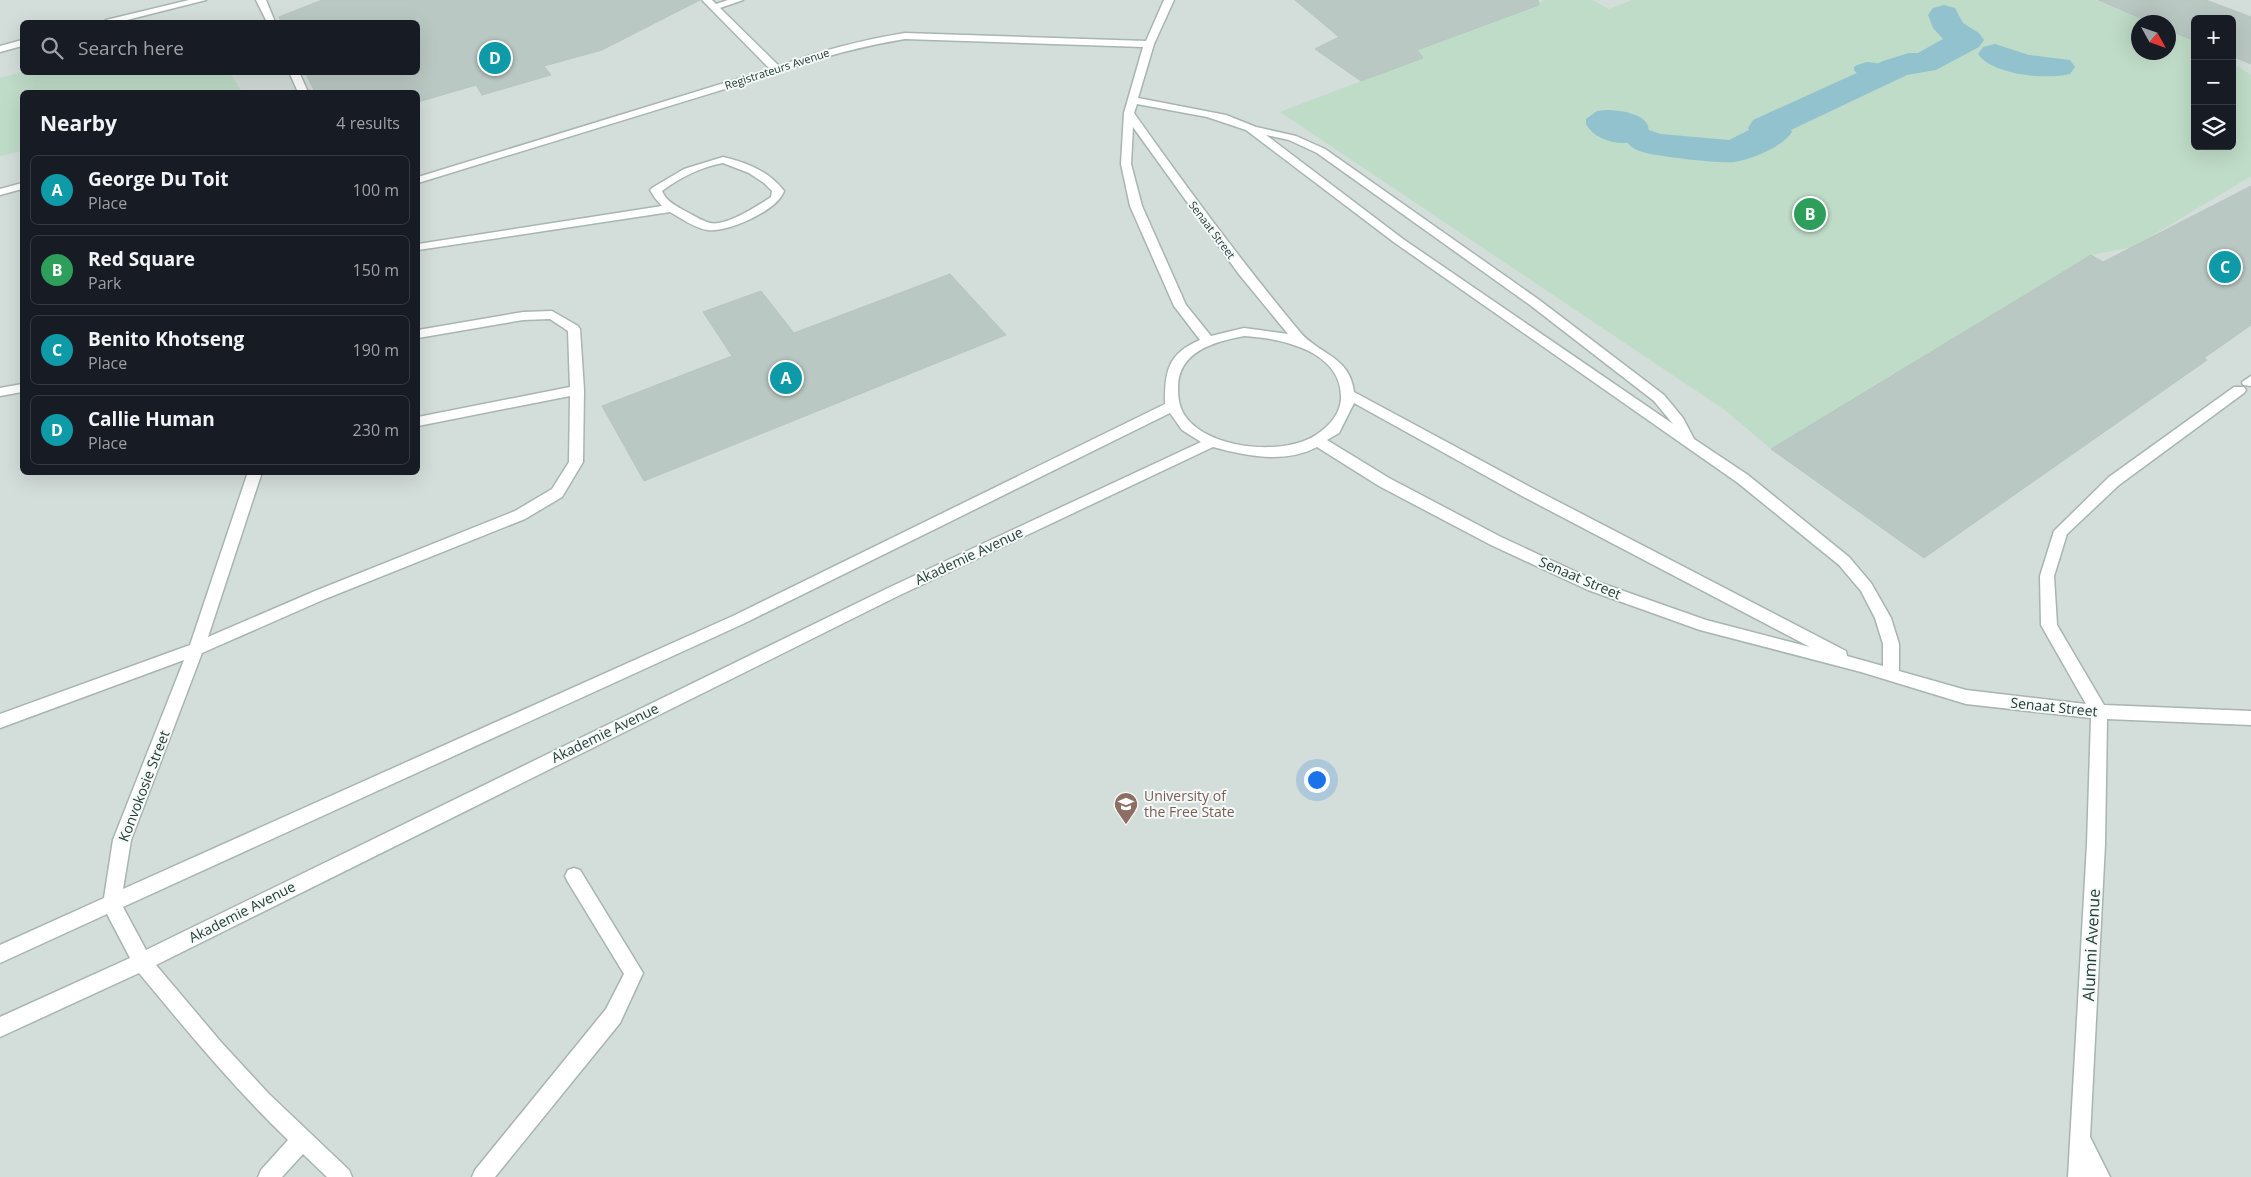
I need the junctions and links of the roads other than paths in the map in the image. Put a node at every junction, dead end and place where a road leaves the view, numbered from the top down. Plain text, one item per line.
1 (201, 0) edge
2 (261, 0) edge
3 (738, 0) edge
4 (1169, 0) edge
5 (711, 4) edge
6 (116, 20) edge
7 (270, 20) edge
8 (20, 44) edge
9 (1149, 44) junction
10 (0, 49) edge
11 (777, 70) junction
12 (295, 75) edge
13 (302, 90) edge
14 (1133, 100) junction
15 (1129, 113) junction
16 (1250, 128) junction
17 (420, 179) edge
18 (20, 187) edge
19 (0, 192) edge
20 (672, 208) junction
21 (420, 246) edge
22 (420, 334) edge
23 (1208, 341) junction
24 (1302, 342) junction
25 (2246, 384) edge
26 (20, 388) edge
27 (578, 390) junction
28 (0, 392) edge
29 (1348, 395) junction
30 (1172, 406) junction
31 (420, 422) edge
32 (1318, 441) junction
33 (1212, 442) junction
34 (1692, 444) junction
35 (254, 475) edge
36 (196, 650) junction
37 (1862, 666) junction
38 (1891, 675) junction
39 (2099, 712) junction
40 (2251, 718) edge
41 (0, 721) edge
42 (574, 876) dead end
43 (112, 905) junction
44 (0, 954) edge
45 (142, 962) junction
46 (0, 1027) edge
47 (303, 1139) junction
48 (2080, 1139) junction
49 (268, 1177) edge
50 (342, 1177) edge
51 (482, 1177) edge
52 (2078, 1177) edge
53 (2100, 1177) edge

1 - 6 lane
2 - 7 lane
3 - 5 lane
4 - 9 lane
5 - 11 lane
8 - 10 lane
9 - 11 lane, Registrateurs Avenue
9 - 14 lane
11 - 17 lane, Registrateurs Avenue
12 - 13 lane
14 - 15 lane
14 - 16 lane
15 - 23 lane
15 - 24 lane, Senaat Street
16 - 34 lane
16 - 34 lane
18 - 19 lane
20 - 20 lane
20 - 21 lane
22 - 27 lane
23 - 24 lane, Senaat Street
23 - 30 lane, Senaat Street
24 - 29 lane, Senaat Street
25 - 39 lane
26 - 28 lane
27 - 31 lane
27 - 36 lane
29 - 32 lane
29 - 37 lane, Senaat Street
30 - 33 lane
30 - 43 lane
32 - 33 lane
32 - 37 lane, Senaat Street
33 - 45 lane, Akademie Avenue
34 - 38 lane
35 - 36 lane, Konvokosie Street
36 - 41 lane
36 - 43 lane, Konvokosie Street
37 - 38 lane, Senaat Street
38 - 39 lane, Senaat Street
39 - 40 lane, Senaat Street
39 - 48 lane, Alumni Avenue
42 - 51 lane
43 - 44 lane
43 - 45 lane
45 - 46 lane, Akademie Avenue
45 - 47 lane
47 - 49 lane
47 - 50 lane
48 - 52 lane, Alumni Avenue
48 - 53 lane

